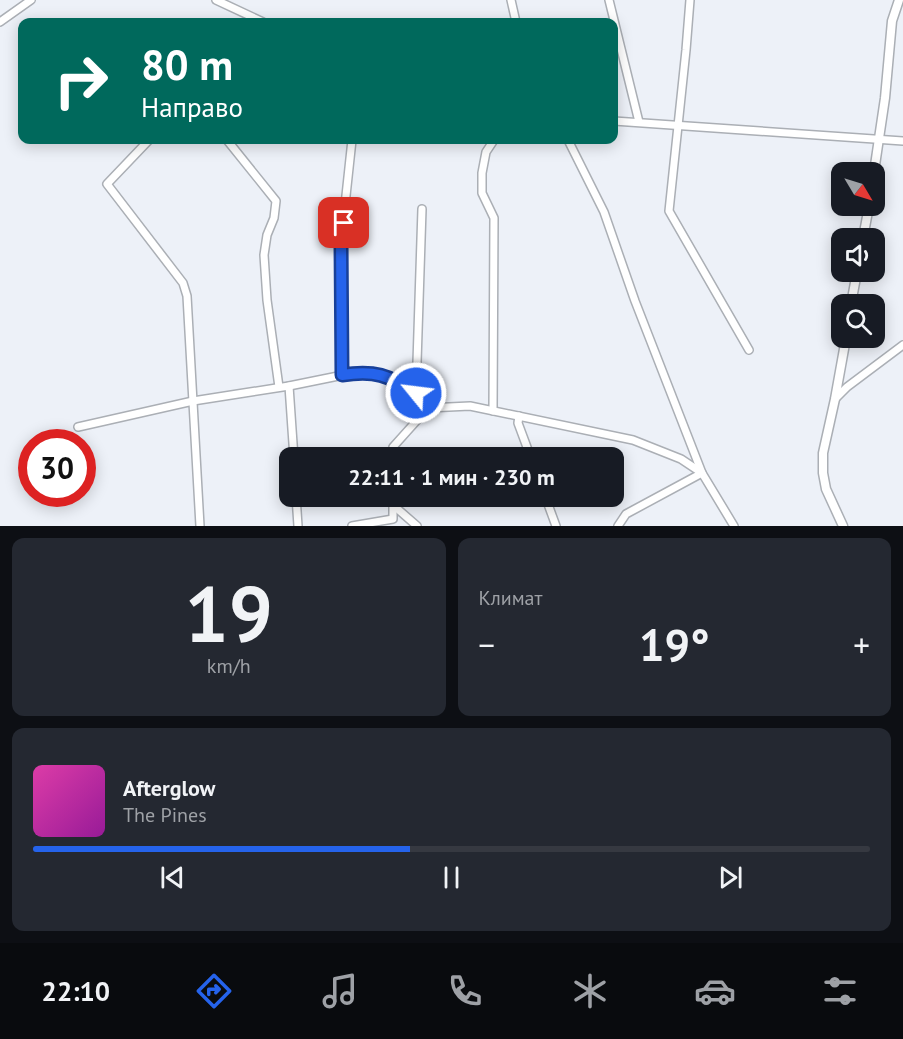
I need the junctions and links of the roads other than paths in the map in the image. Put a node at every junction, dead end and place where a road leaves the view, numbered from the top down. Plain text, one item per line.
1 (31, 0) edge
2 (216, 0) edge
3 (511, 0) edge
4 (609, 0) edge
5 (690, 0) edge
6 (899, 0) edge
7 (254, 18) edge
8 (515, 18) edge
9 (613, 18) edge
10 (0, 22) edge
11 (618, 37) edge
12 (618, 121) edge
13 (639, 122) junction
14 (678, 125) junction
15 (879, 140) junction
16 (903, 141) edge
17 (145, 144) edge
18 (230, 144) edge
19 (350, 144) edge
20 (491, 144) edge
21 (570, 144) edge
22 (876, 162) edge
23 (422, 209) dead end
24 (903, 345) edge
25 (844, 348) edge
26 (749, 350) dead end
27 (342, 375) junction
28 (289, 386) junction
29 (279, 387) junction
30 (416, 393) junction
31 (835, 399) junction
32 (193, 401) junction
33 (428, 408) junction
34 (493, 411) junction
35 (519, 416) junction
36 (78, 427) dead end
37 (293, 447) edge
38 (393, 447) edge
39 (527, 447) edge
40 (702, 473) junction
41 (297, 507) edge
42 (393, 507) edge
43 (395, 507) edge
44 (549, 507) edge
45 (200, 526) edge
46 (298, 526) edge
47 (352, 526) edge
48 (417, 526) edge
49 (556, 526) edge
50 (618, 526) edge
51 (734, 526) edge
52 (843, 526) edge

1 - 10 street
2 - 7 street
3 - 8 street
4 - 9 street
5 - 14 street
6 - 15 street
11 - 13 street
12 - 13 street
13 - 14 street
14 - 15 street
14 - 26 street
15 - 16 street
15 - 22 street
17 - 32 street
18 - 29 street
19 - 27 street
20 - 34 street
21 - 40 street
23 - 30 street
24 - 31 street
25 - 31 street
27 - 28 street
27 - 30 street
28 - 29 street
28 - 37 street
29 - 32 street
30 - 33 street
31 - 52 street
32 - 36 street
32 - 45 street
33 - 34 street
33 - 38 street
34 - 35 street
35 - 39 street
35 - 40 street
40 - 50 street
40 - 51 street
41 - 46 street
42 - 47 street
43 - 48 street
44 - 49 street

